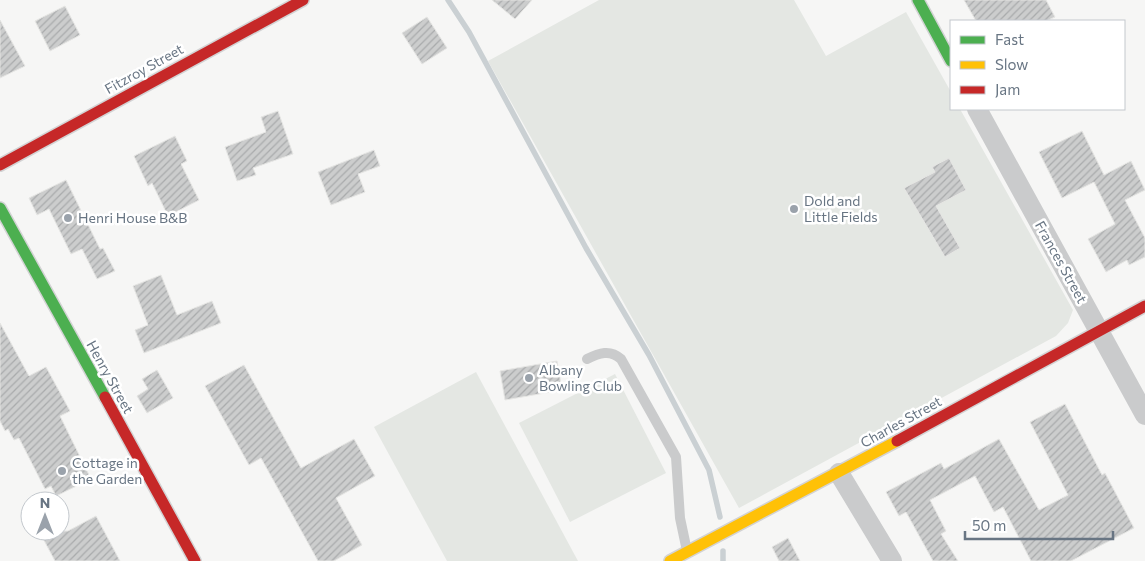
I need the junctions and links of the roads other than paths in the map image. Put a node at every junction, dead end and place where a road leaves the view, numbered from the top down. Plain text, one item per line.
1 (303, 0) edge
2 (918, 0) edge
3 (950, 59) edge
4 (978, 110) edge
5 (0, 165) edge
6 (0, 208) edge
7 (1145, 306) edge
8 (1099, 331) junction
9 (587, 359) dead end
10 (1145, 415) edge
11 (839, 473) junction
12 (688, 552) junction
13 (194, 561) edge
14 (670, 561) edge
15 (892, 561) edge

1 - 5 street, Fitzroy Street
2 - 3 street
4 - 8 street, Frances Street
6 - 13 street, Henry Street
7 - 8 street, Charles Street
8 - 10 street, Frances Street
8 - 11 street, Charles Street
9 - 12 lane
11 - 12 street, Charles Street
11 - 15 street
12 - 14 street, Charles Street

